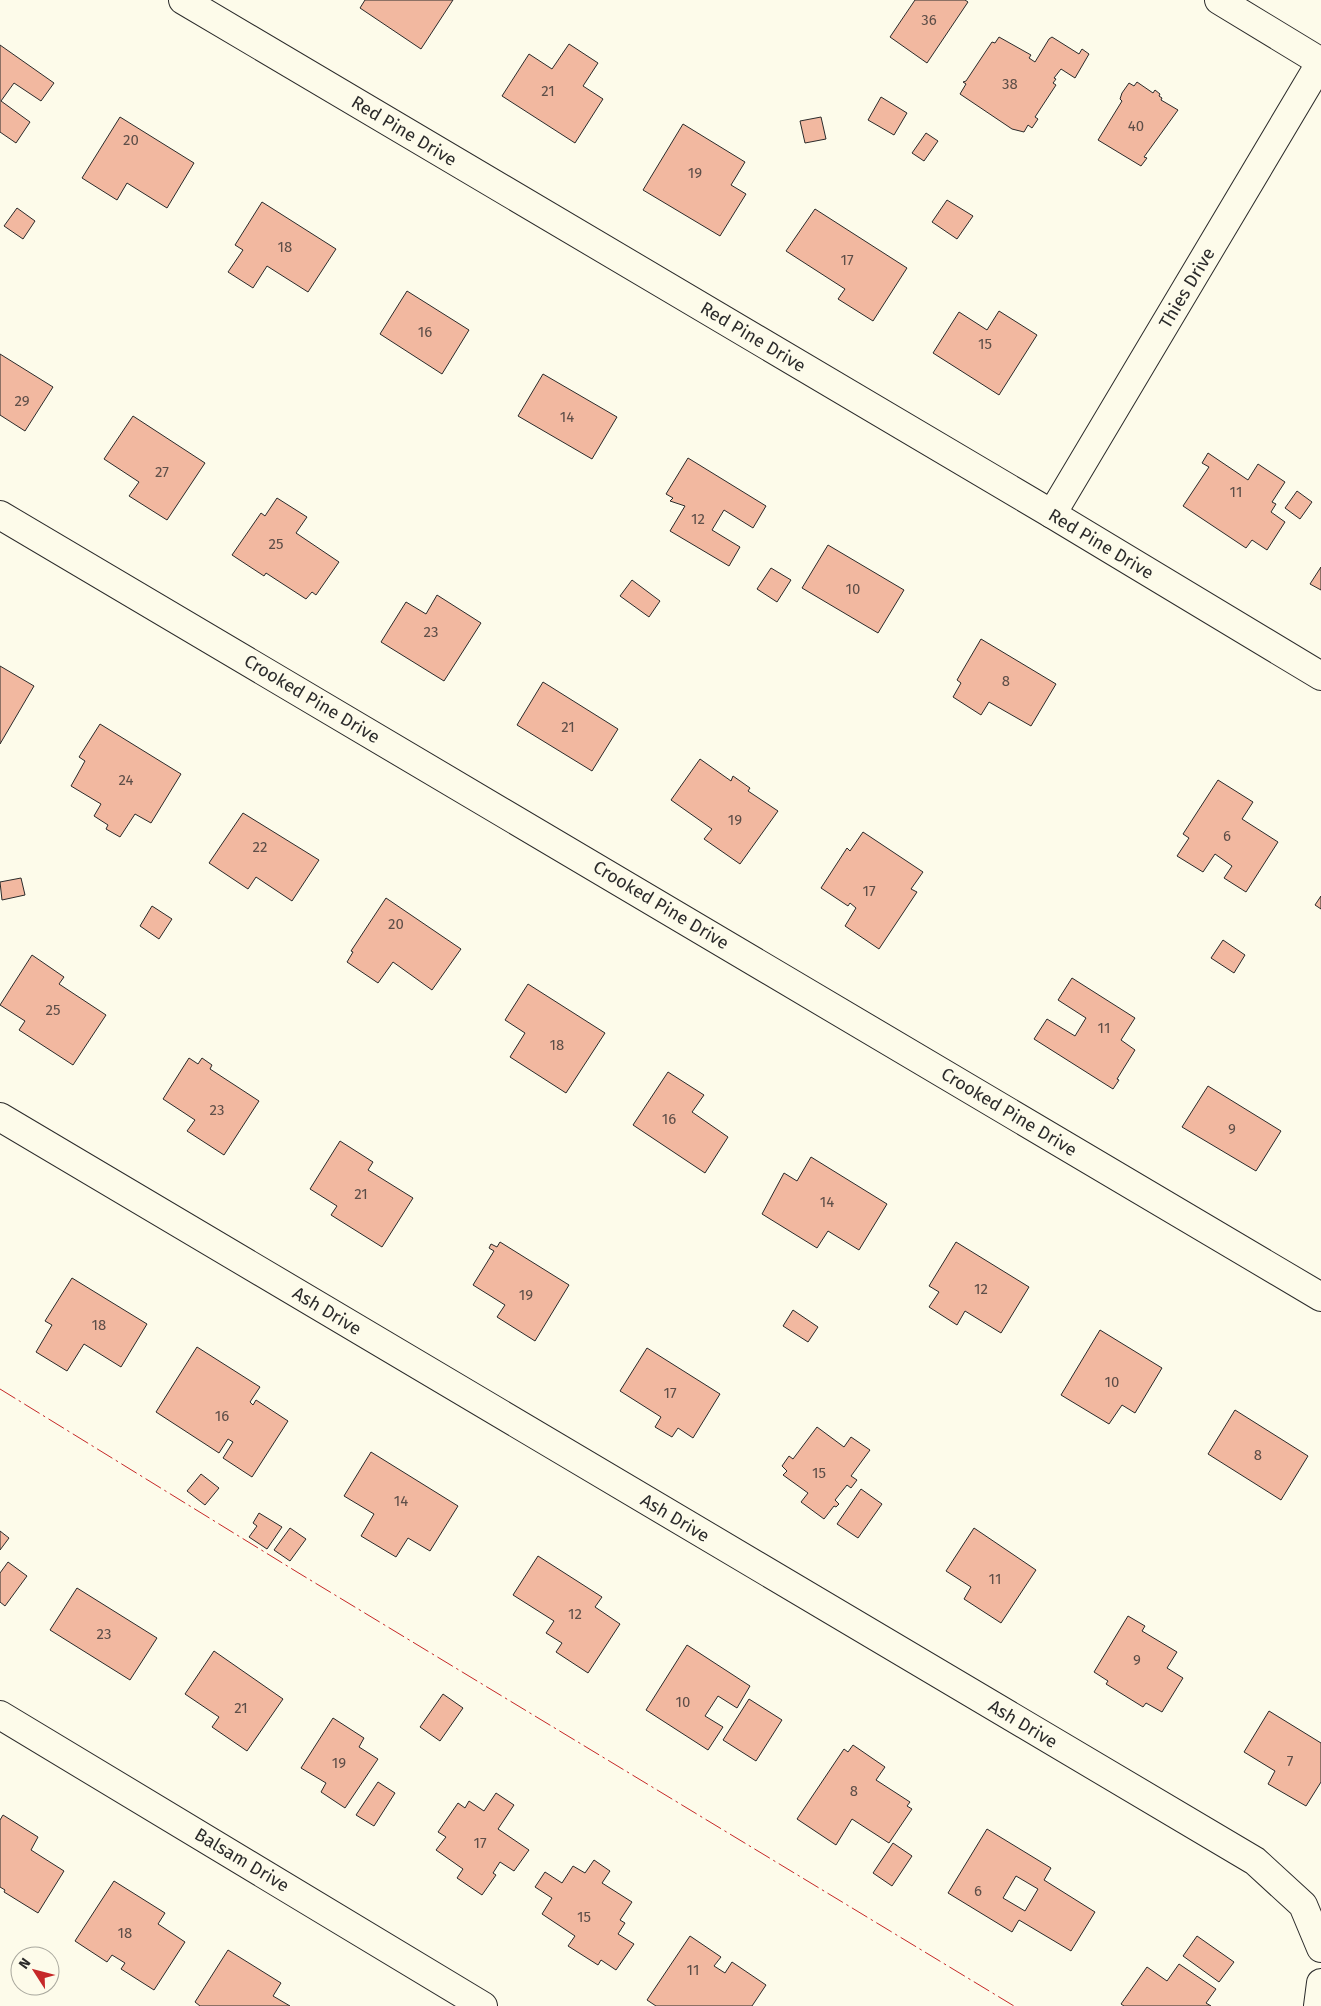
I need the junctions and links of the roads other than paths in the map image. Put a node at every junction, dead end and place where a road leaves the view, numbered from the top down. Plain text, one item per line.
1 (184, 0) edge
2 (1219, 0) edge
3 (1321, 62) edge
4 (1052, 514) junction
5 (0, 515) edge
6 (1321, 676) edge
7 (0, 1117) edge
8 (1319, 1290) edge
9 (0, 1715) edge
10 (1321, 1948) edge
11 (1321, 1983) edge
12 (483, 2006) edge
13 (1318, 2006) edge

1 - 4 street, Red Pine Drive
2 - 3 street
3 - 4 street, Thies Drive
4 - 6 street, Red Pine Drive
5 - 8 street, Crooked Pine Drive
7 - 10 street, Ash Drive
9 - 12 street, Balsam Drive
11 - 13 street

